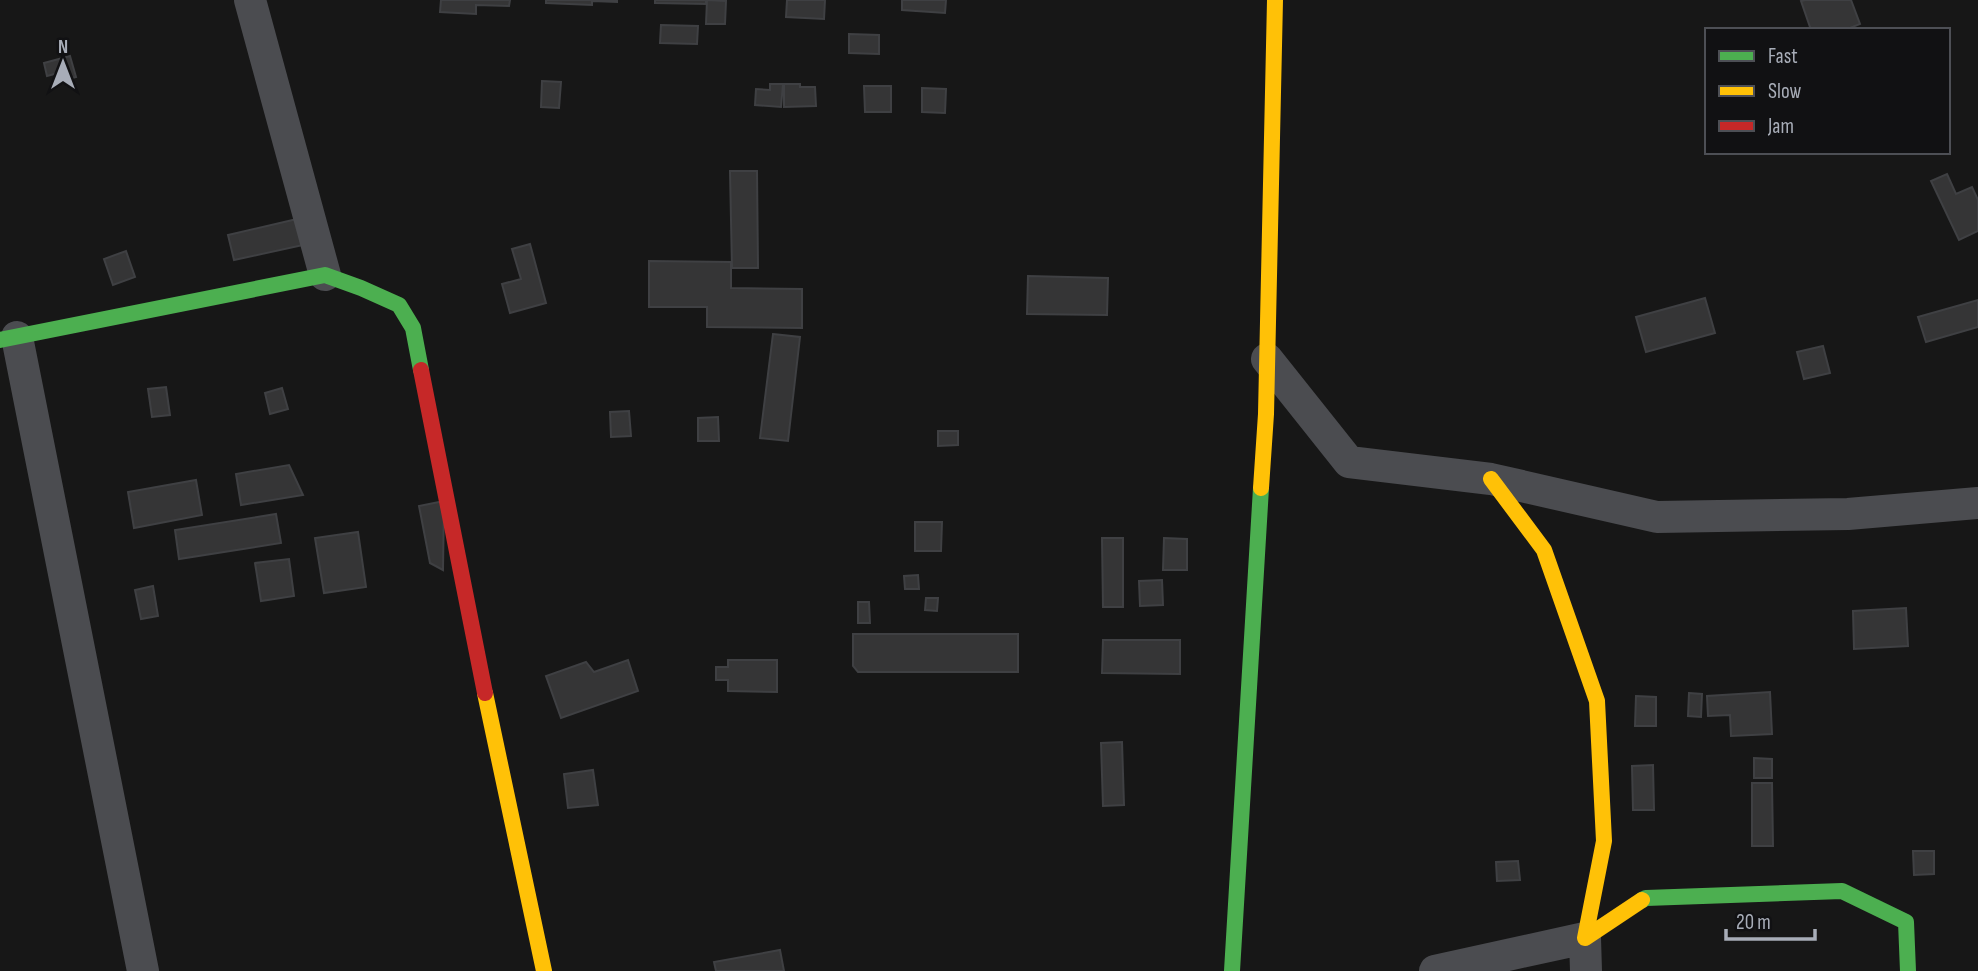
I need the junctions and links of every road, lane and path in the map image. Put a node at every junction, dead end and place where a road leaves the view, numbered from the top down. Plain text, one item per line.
1 (250, 0) edge
2 (1275, 0) edge
3 (325, 275) junction
4 (9, 338) edge
5 (1267, 359) junction
6 (1491, 479) junction
7 (1978, 502) edge
8 (1585, 938) junction
9 (143, 971) edge
10 (544, 971) edge
11 (1232, 971) edge
12 (1434, 971) edge
13 (1586, 971) edge
14 (1908, 971) edge

1 - 3 street
2 - 5 street
3 - 4 street
3 - 10 street
4 - 9 street
5 - 6 street
5 - 11 street
6 - 7 street
6 - 8 street
8 - 12 street
8 - 13 street
8 - 14 street

